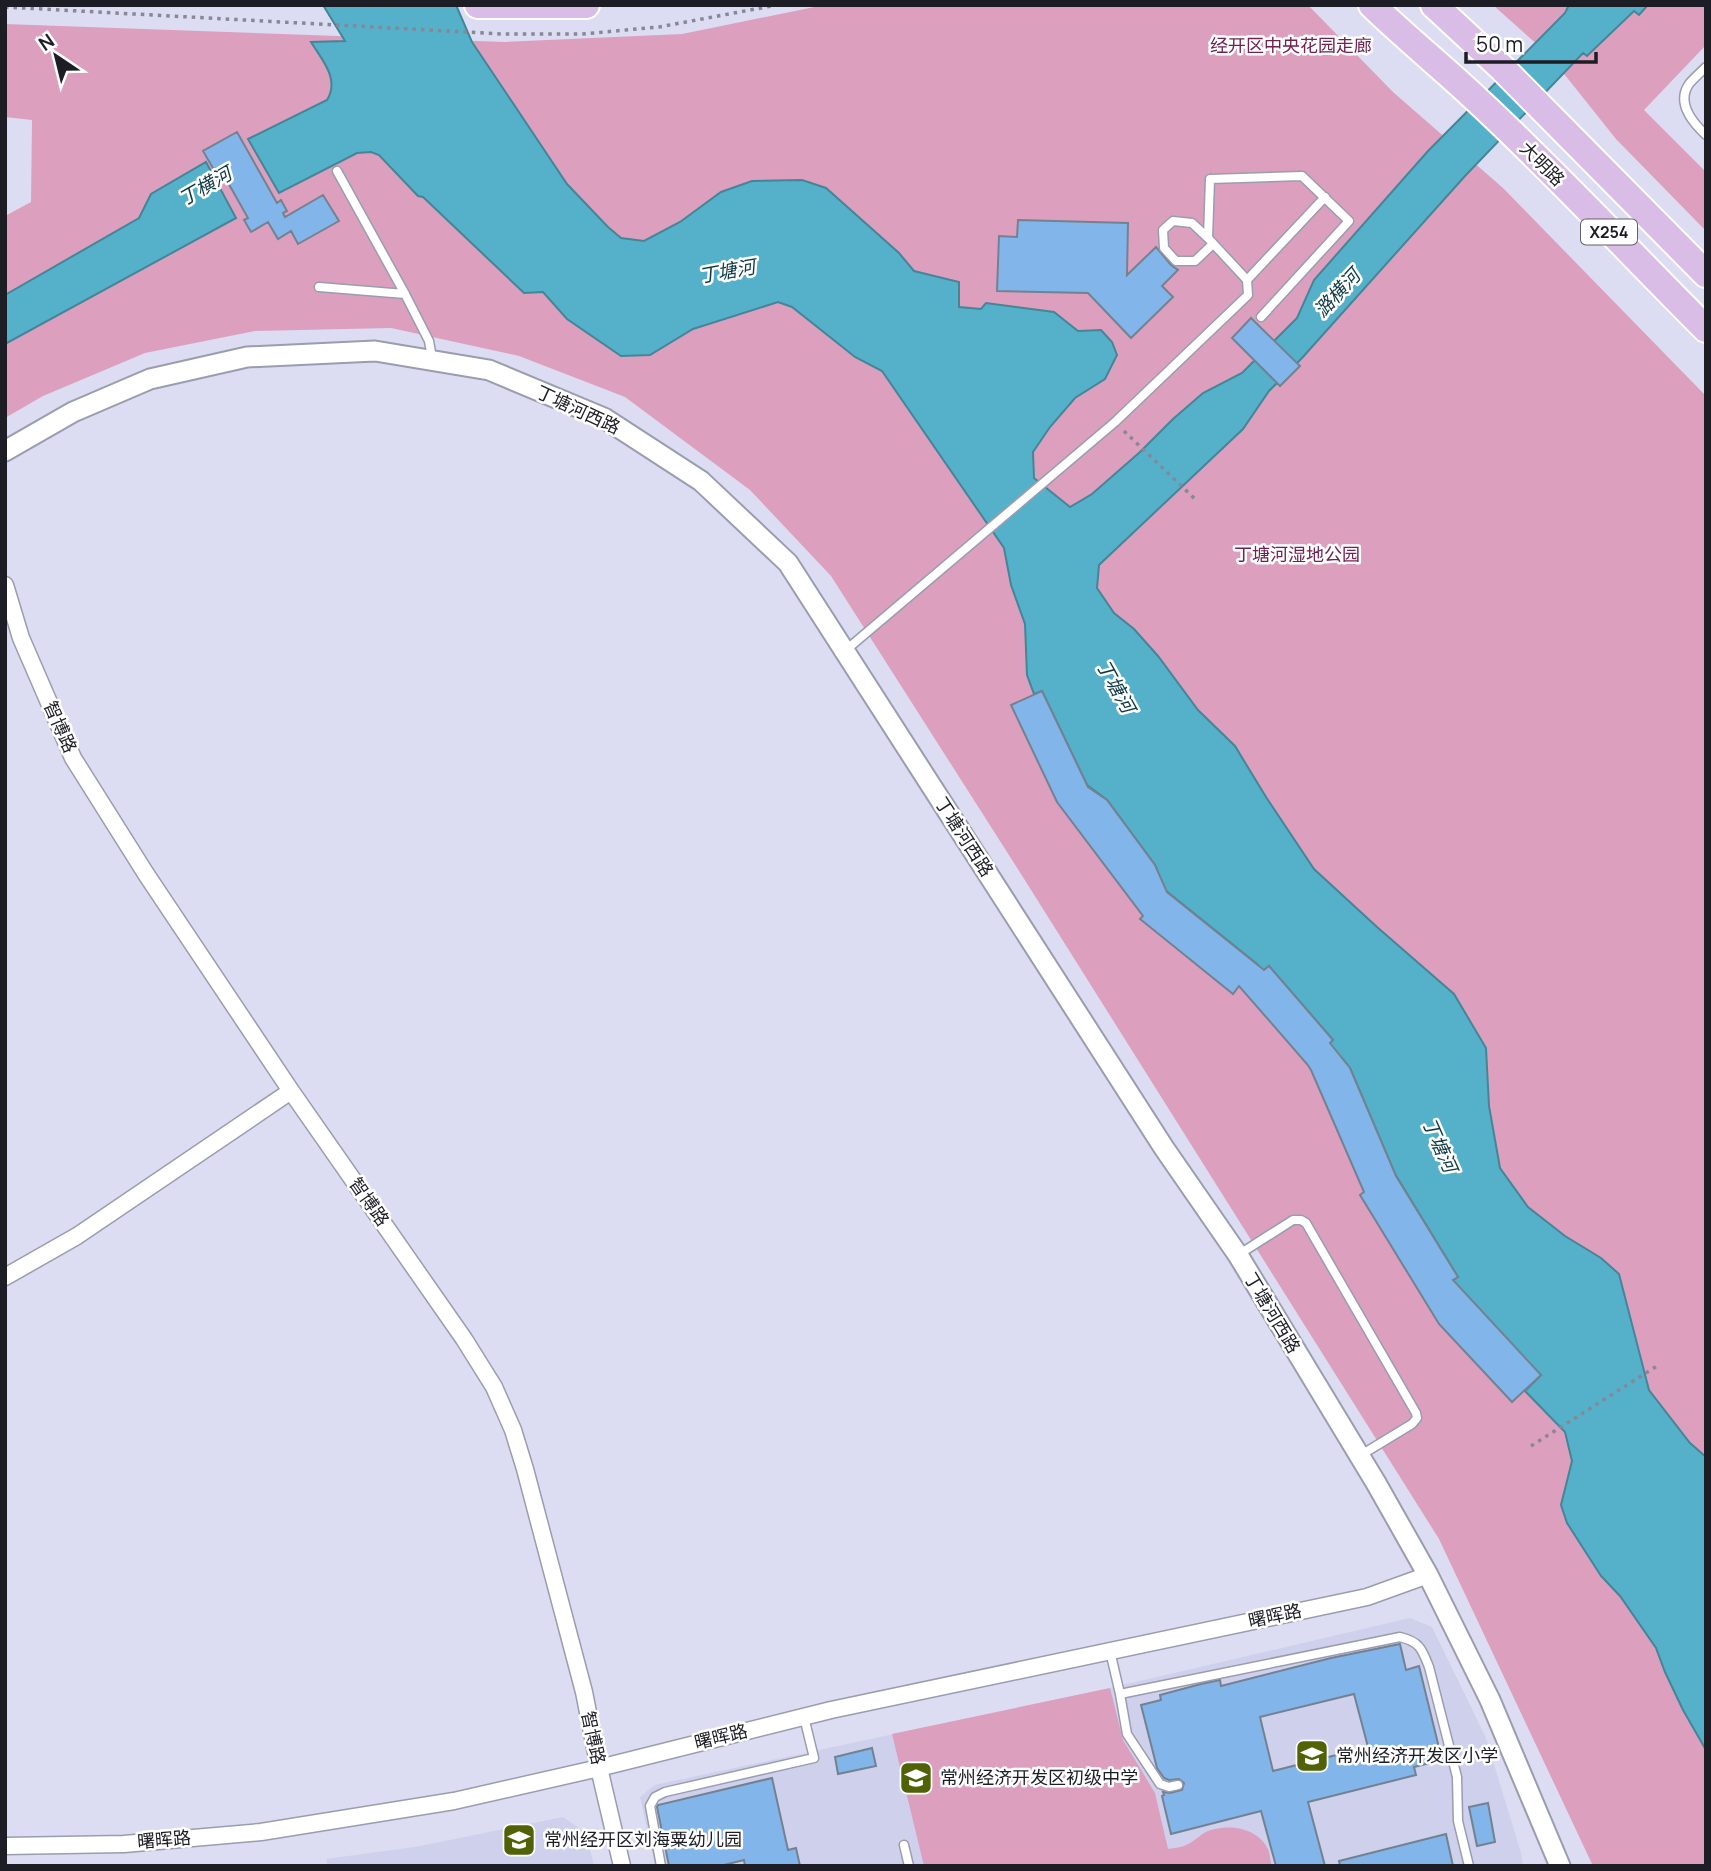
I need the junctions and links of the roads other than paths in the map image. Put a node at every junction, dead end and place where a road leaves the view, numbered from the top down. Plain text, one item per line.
1 (478, 5) edge
2 (586, 5) edge
3 (1372, 5) edge
4 (1434, 5) edge
5 (493, 6) edge
6 (1706, 67) edge
7 (1706, 135) edge
8 (337, 171) dead end
9 (1325, 197) junction
10 (1210, 241) junction
11 (1706, 274) edge
12 (1247, 280) junction
13 (319, 287) dead end
14 (405, 293) junction
15 (1261, 317) dead end
16 (1706, 329) edge
17 (433, 360) junction
18 (5, 451) edge
19 (5, 585) edge
20 (845, 651) junction
21 (291, 1091) junction
22 (1238, 1255) junction
23 (5, 1278) edge
24 (1359, 1456) junction
25 (1428, 1575) junction
26 (1110, 1651) junction
27 (1120, 1694) junction
28 (804, 1717) junction
29 (599, 1768) junction
30 (1178, 1785) dead end
31 (904, 1845) dead end
32 (5, 1846) edge
33 (622, 1866) edge
34 (662, 1866) edge
35 (909, 1866) edge
36 (1469, 1866) edge
37 (1560, 1866) edge

1 - 5 main road
2 - 5 main road
3 - 16 main road, 大明路 / X254
4 - 11 main road, X254
6 - 7 lane
8 - 14 lane
9 - 10 lane
9 - 12 lane
9 - 15 lane
10 - 10 lane
10 - 12 lane
12 - 20 lane
13 - 14 lane
14 - 17 lane
17 - 18 street, 丁塘河西路
17 - 20 street, 丁塘河西路
19 - 21 street, 智博路
20 - 22 street, 丁塘河西路
21 - 23 street
21 - 29 street, 智博路
22 - 24 street, 丁塘河西路
22 - 24 lane
24 - 25 street, 丁塘河西路
25 - 26 street, 曙晖路
25 - 37 street, 丁塘河西路
26 - 27 lane
26 - 28 street, 曙晖路
27 - 30 lane
27 - 36 lane
28 - 29 street, 曙晖路
28 - 34 lane
29 - 32 street, 曙晖路
29 - 33 street, 智博路
31 - 35 lane

